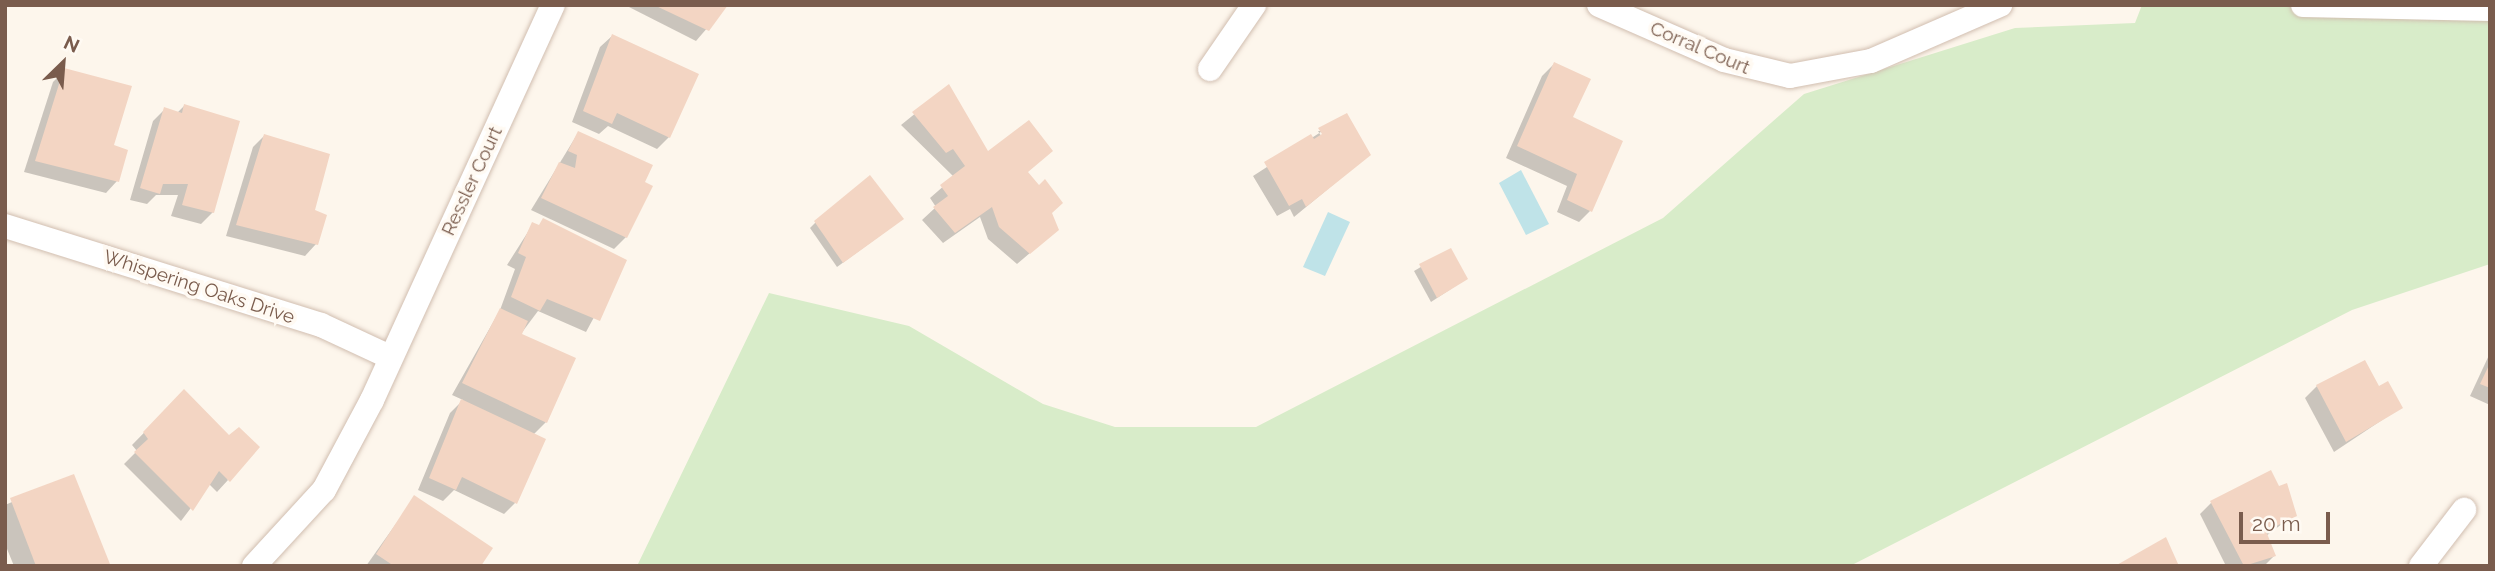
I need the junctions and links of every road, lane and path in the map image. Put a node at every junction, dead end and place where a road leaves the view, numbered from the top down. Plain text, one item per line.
1 (553, 5) edge
2 (1254, 5) edge
3 (1599, 5) edge
4 (2000, 5) edge
5 (2304, 5) edge
6 (2490, 9) edge
7 (1210, 69) dead end
8 (5, 226) edge
9 (390, 357) junction
10 (2464, 510) dead end
11 (254, 566) edge
12 (2421, 566) edge

1 - 9 street, Ressler Court
2 - 7 street
3 - 4 street, Corral Court
5 - 6 street
8 - 9 street, Whispering Oaks Drive
9 - 11 street, Ressler Court
10 - 12 street

